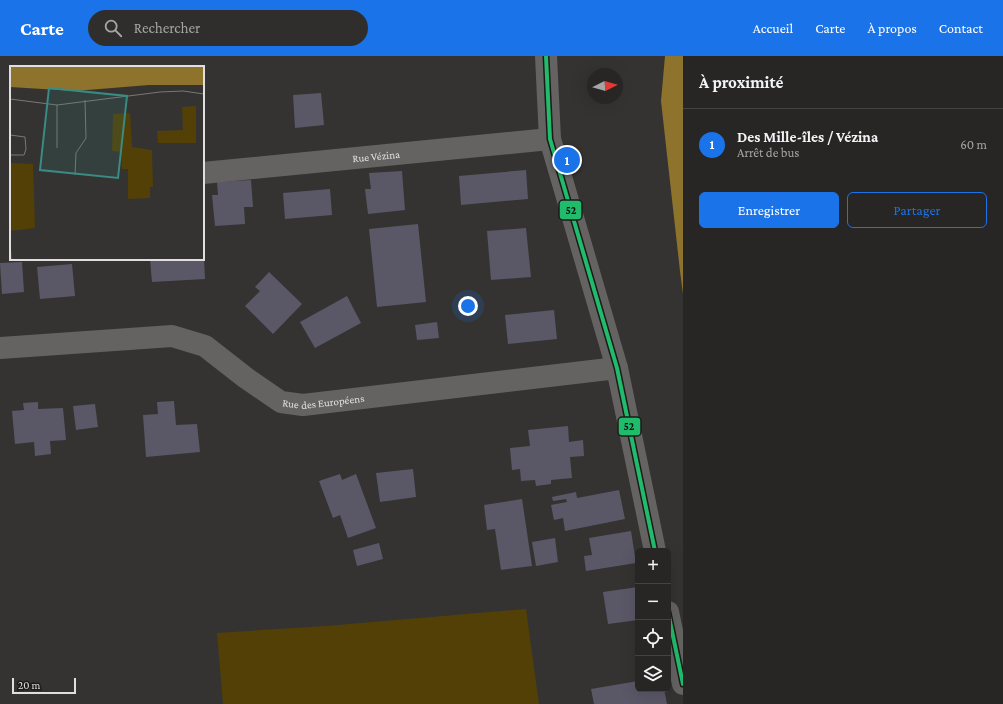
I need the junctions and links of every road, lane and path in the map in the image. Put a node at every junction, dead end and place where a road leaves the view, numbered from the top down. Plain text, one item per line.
1 (546, 56) edge
2 (550, 139) junction
3 (204, 173) edge
4 (0, 348) edge
5 (617, 368) junction
6 (654, 548) edge
7 (670, 620) edge
8 (683, 684) edge

1 - 2 street
2 - 3 street, Rue Vézina
2 - 5 street
4 - 5 street, Rue des Européens
5 - 6 street
7 - 8 street

